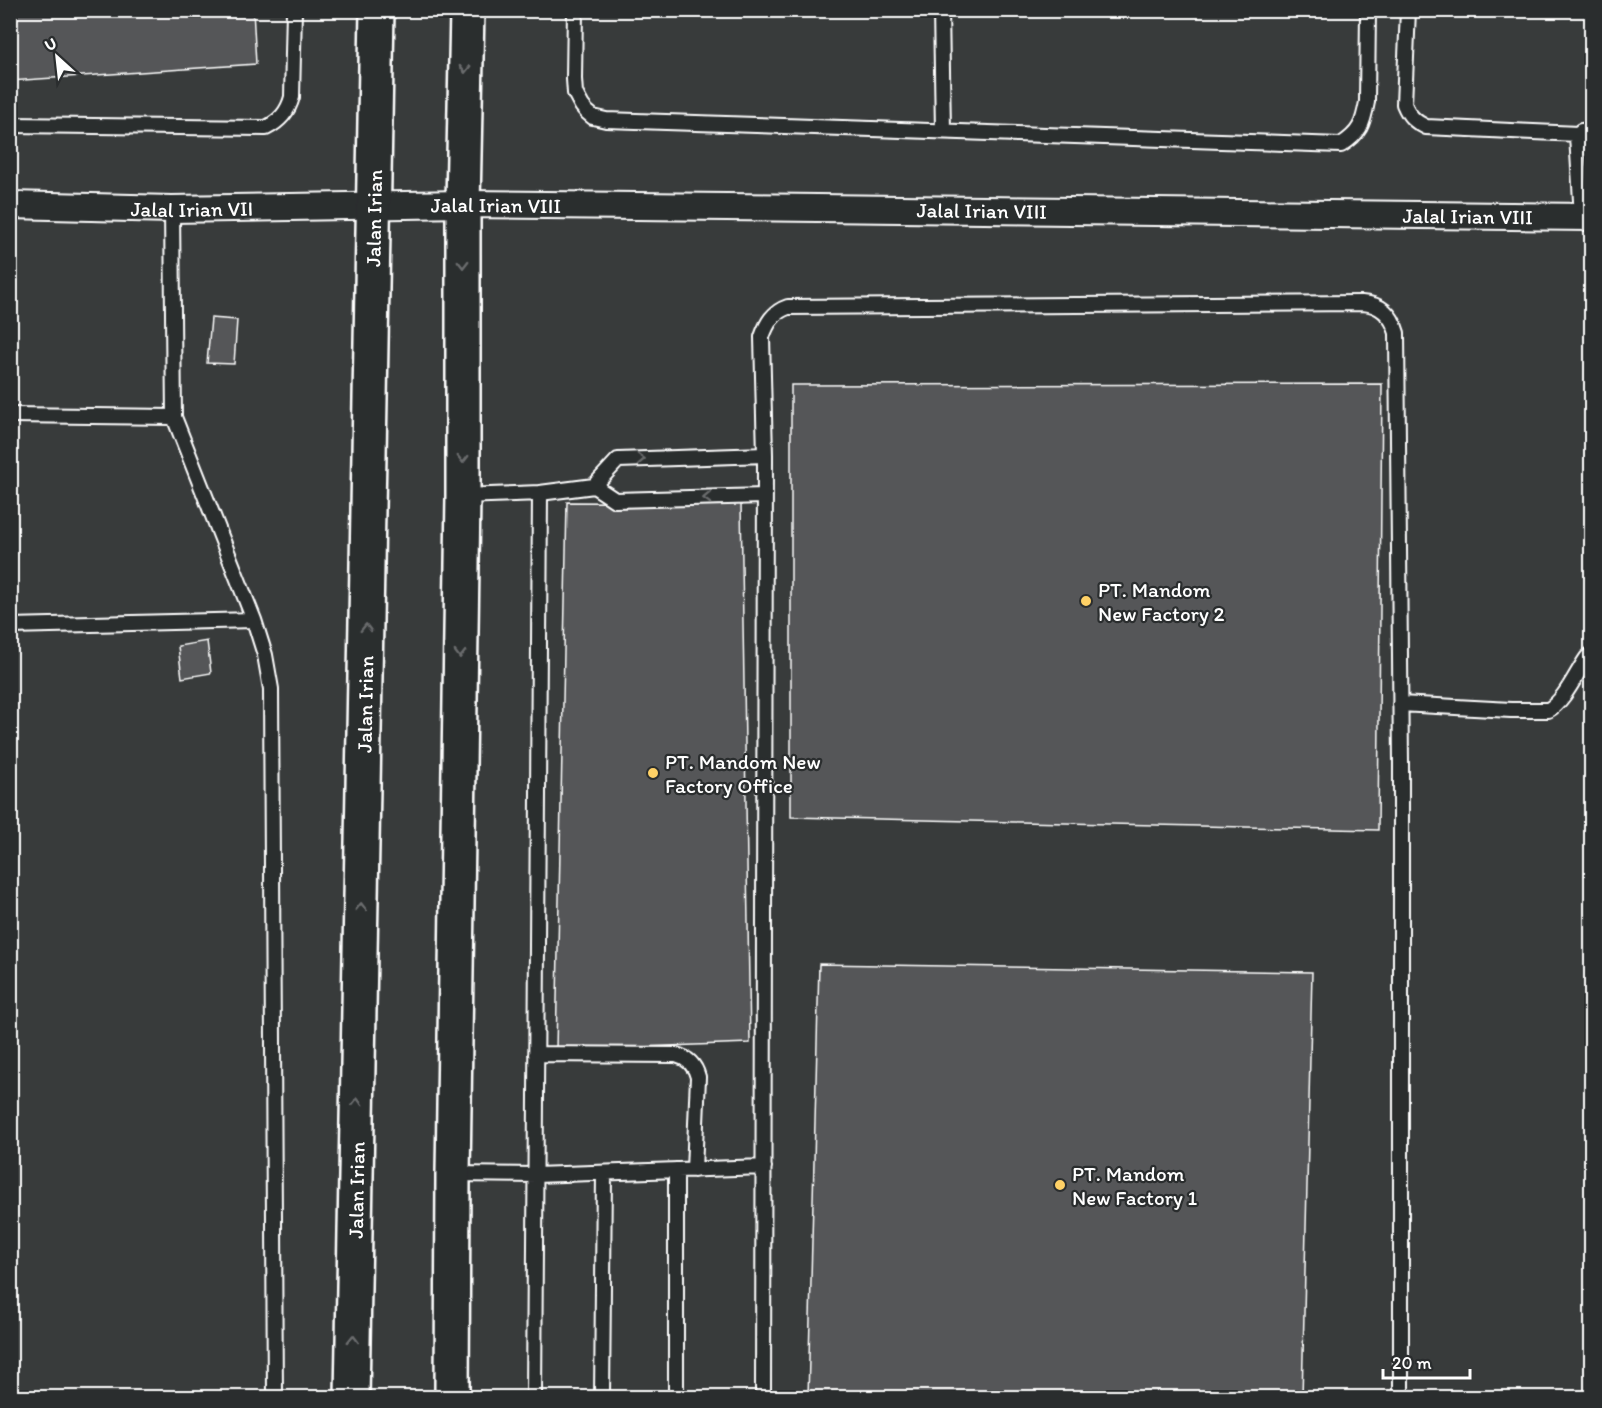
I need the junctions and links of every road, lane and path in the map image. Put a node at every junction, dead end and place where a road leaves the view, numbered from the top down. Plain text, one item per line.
1 (294, 10) edge
2 (377, 10) edge
3 (467, 10) edge
4 (575, 10) edge
5 (941, 10) edge
6 (1368, 10) edge
7 (1408, 10) edge
8 (10, 124) edge
9 (1592, 129) edge
10 (943, 132) junction
11 (1578, 134) junction
12 (463, 204) junction
13 (10, 205) edge
14 (374, 207) junction
15 (172, 209) junction
16 (1587, 217) edge
17 (10, 414) edge
18 (174, 417) junction
19 (765, 455) junction
20 (594, 486) junction
21 (540, 493) junction
22 (463, 496) junction
23 (765, 496) junction
24 (254, 620) junction
25 (10, 626) edge
26 (1592, 654) edge
27 (1401, 704) junction
28 (536, 1054) junction
29 (764, 1167) junction
30 (676, 1170) junction
31 (694, 1170) junction
32 (604, 1173) junction
33 (453, 1174) junction
34 (535, 1175) junction
35 (274, 1398) edge
36 (352, 1398) edge
37 (452, 1398) edge
38 (534, 1398) edge
39 (602, 1398) edge
40 (676, 1398) edge
41 (763, 1398) edge
42 (1401, 1398) edge

1 - 8 lane
2 - 14 street, Jalan Irian
3 -> 12 street
4 - 10 lane
5 - 10 lane
6 - 10 lane
7 - 11 lane
9 - 11 lane
11 - 16 lane
12 - 14 street, Jalal Irian VIII
12 - 16 street, Jalal Irian VIII
12 -> 22 street
13 - 15 street, Jalal Irian VII
14 - 15 street, Jalal Irian VII
36 -> 14 street, Jalan Irian
15 - 18 lane
17 - 18 lane
18 - 24 lane
20 -> 19 lane
19 - 23 lane
19 - 27 lane
20 - 21 lane
23 -> 20 lane
21 - 22 lane
21 - 28 lane
22 -> 33 street
23 - 29 lane
24 - 25 lane
24 - 35 lane
26 - 27 lane
27 - 42 lane
28 - 31 lane
28 - 34 lane
29 - 31 lane
29 - 41 lane
30 - 31 lane
30 - 32 lane
30 - 40 lane
32 - 34 lane
32 - 39 lane
33 - 34 lane
33 - 37 street
34 - 38 lane

